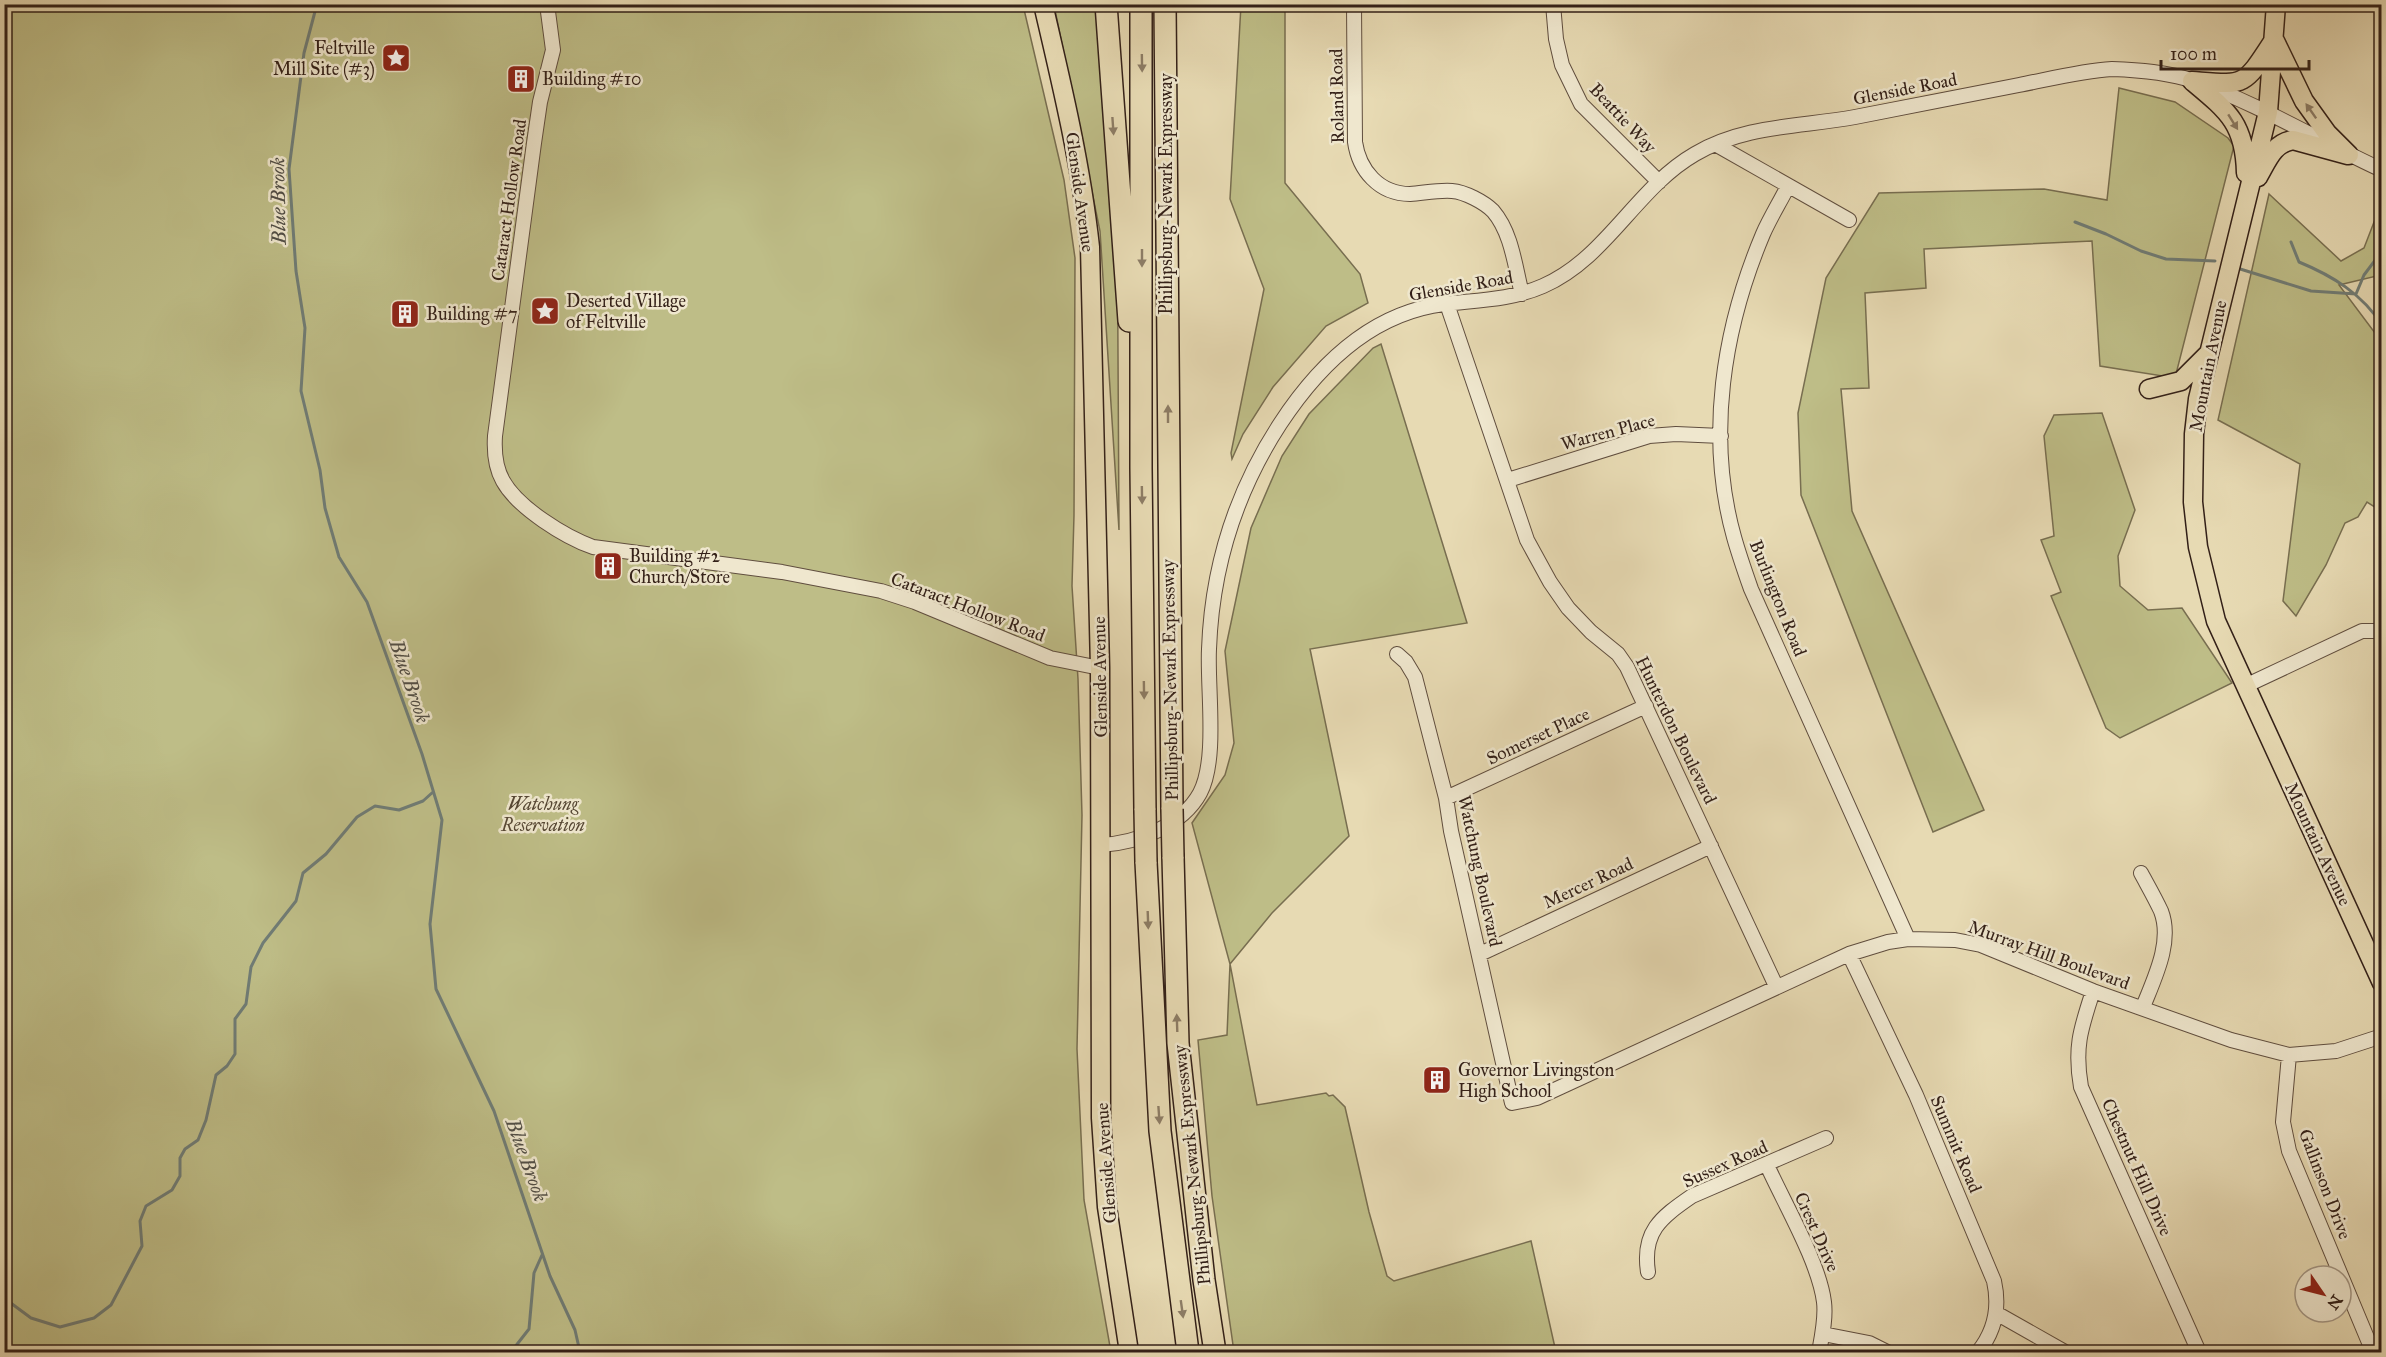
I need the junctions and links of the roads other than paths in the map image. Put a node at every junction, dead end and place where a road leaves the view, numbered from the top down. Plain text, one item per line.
1 (547, 4) edge
2 (1043, 4) edge
3 (1106, 4) edge
4 (1141, 4) edge
5 (1165, 4) edge
6 (1354, 4) edge
7 (1553, 4) edge
8 (2276, 4) edge
9 (2275, 39) junction
10 (2192, 81) junction
11 (2268, 112) junction
12 (1715, 144) junction
13 (2349, 155) junction
14 (2382, 170) edge
15 (1659, 182) junction
16 (1788, 186) junction
17 (2246, 199) junction
18 (1849, 220) dead end
19 (1522, 294) junction
20 (1447, 304) junction
21 (2207, 355) junction
22 (2149, 389) dead end
23 (1720, 436) junction
24 (1141, 468) junction
25 (1508, 480) junction
26 (2382, 631) edge
27 (1397, 654) dead end
28 (1100, 668) junction
29 (2245, 686) junction
30 (1646, 706) junction
31 (1446, 798) junction
32 (1101, 845) junction
33 (1711, 846) junction
34 (2141, 873) dead end
35 (1908, 939) junction
36 (1480, 954) junction
37 (1849, 954) junction
38 (2382, 983) edge
39 (1776, 987) junction
40 (2093, 991) junction
41 (2143, 1007) junction
42 (2382, 1036) edge
43 (2289, 1055) junction
44 (1512, 1104) joint
45 (1826, 1138) dead end
46 (1767, 1165) junction
47 (1648, 1272) dead end
48 (1996, 1313) junction
49 (1823, 1334) junction
50 (1129, 1353) edge
51 (1188, 1353) edge
52 (1215, 1353) edge
53 (1819, 1353) edge
54 (1887, 1353) edge
55 (1978, 1353) edge
56 (2065, 1353) edge
57 (2199, 1353) edge
58 (2373, 1353) edge

1 - 28 street, Cataract Hollow Road
2 - 28 main road, Glenside Avenue
3 -> 24 highway
4 -> 24 highway, Phillipsburg-Newark Expressway
52 -> 5 highway, Phillipsburg-Newark Expressway, bridge
6 - 19 street, Roland Road
7 - 15 street, Beattie Way
8 - 9 main road, Mountain Avenue
9 - 10 main road
9 - 11 main road, Mountain Avenue
13 -> 9 main road
10 - 11 street, Glenside Road
10 - 12 street, Glenside Road
10 -> 17 main road
11 - 13 street, Glenside Road
11 - 17 main road, Mountain Avenue
12 - 15 street, Glenside Road
12 - 16 street
13 - 14 street, Glenside Road
13 - 17 main road
15 - 19 street, Glenside Road
16 - 18 street
16 - 23 street, Burlington Road
17 - 21 main road, Mountain Avenue
19 - 20 street, Glenside Road
20 - 25 street, Hunterdon Boulevard
20 - 32 street, Glenside Road
21 - 22 main road
21 - 29 main road, Mountain Avenue
23 - 25 street, Warren Place
23 - 35 street, Burlington Road
24 -> 51 highway, Phillipsburg-Newark Expressway, bridge
25 - 30 street, Hunterdon Boulevard
26 - 29 street
27 - 31 street, Watchung Boulevard
28 - 32 main road, Glenside Avenue
29 - 38 main road, Mountain Avenue
30 - 31 street, Somerset Place
30 - 33 street, Hunterdon Boulevard
31 - 36 street, Watchung Boulevard
32 - 50 main road, Glenside Avenue
33 - 36 street, Mercer Road
33 - 39 street, Hunterdon Boulevard
34 - 41 street
35 - 37 street, Murray Hill Boulevard
35 - 40 street, Murray Hill Boulevard
36 - 44 street, Watchung Boulevard
37 - 39 street, Murray Hill Boulevard
37 - 48 street, Summit Road
39 - 44 street, Murray Hill Boulevard
40 - 41 street, Murray Hill Boulevard
40 - 57 street, Chestnut Hill Drive
41 - 43 street, Murray Hill Boulevard
42 - 43 street, Murray Hill Boulevard
43 - 58 street, Gallinson Drive
45 - 46 street, Sussex Road
46 - 47 street, Sussex Road
46 - 49 street, Crest Drive
48 - 55 street, Summit Road
48 - 56 street
49 - 53 street, Crest Drive
49 - 54 street

